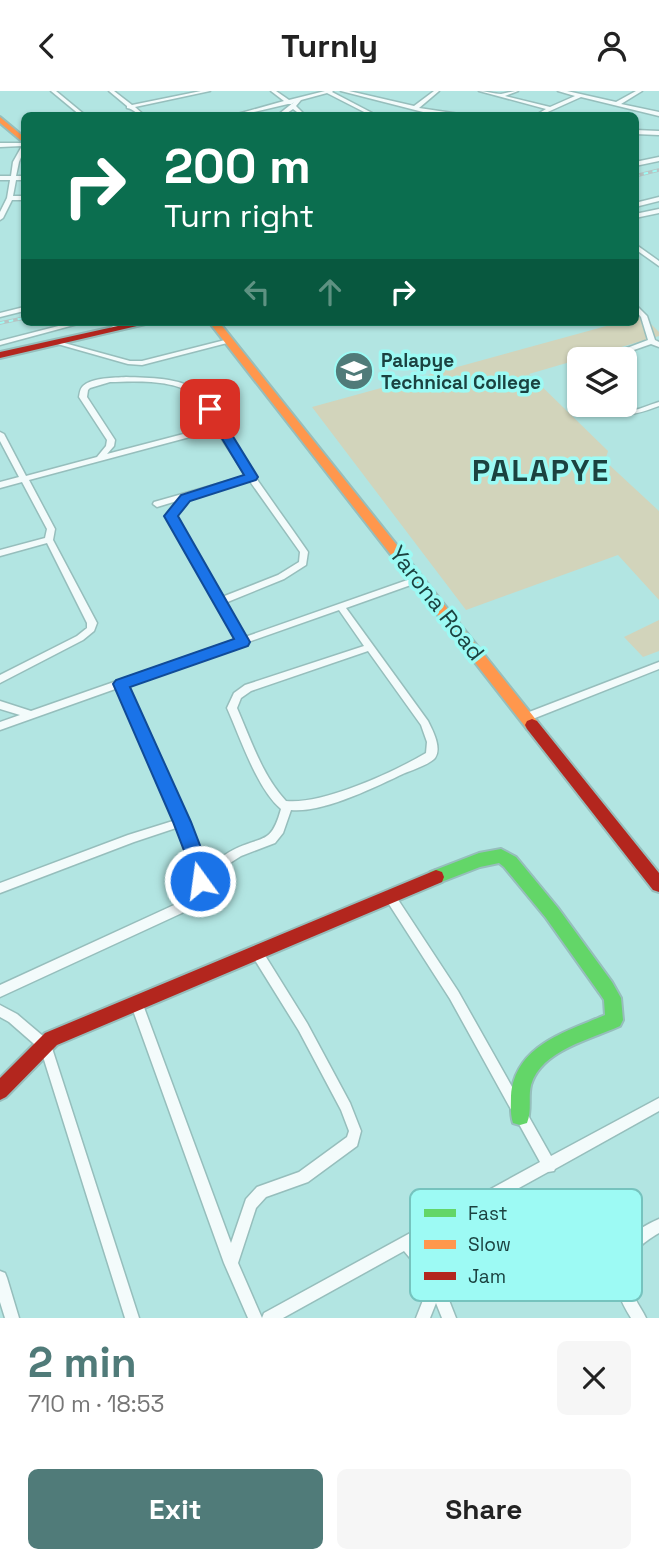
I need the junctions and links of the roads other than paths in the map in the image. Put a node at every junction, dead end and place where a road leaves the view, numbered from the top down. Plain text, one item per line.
1 (53, 91) edge
2 (111, 91) edge
3 (208, 91) edge
4 (273, 91) edge
5 (330, 91) edge
6 (344, 91) edge
7 (437, 91) edge
8 (481, 91) edge
9 (516, 91) edge
10 (560, 91) edge
11 (640, 91) edge
12 (318, 93) edge
13 (580, 96) junction
14 (499, 97) junction
15 (292, 104) junction
16 (617, 104) junction
17 (129, 107) junction
18 (415, 108) junction
19 (551, 110) junction
20 (79, 112) edge
21 (137, 112) edge
22 (248, 112) edge
23 (284, 112) edge
24 (300, 112) edge
25 (368, 112) edge
26 (428, 112) edge
27 (546, 112) edge
28 (659, 114) edge
29 (0, 120) edge
30 (639, 132) edge
31 (659, 133) edge
32 (21, 141) edge
33 (21, 144) edge
34 (0, 145) edge
35 (21, 149) edge
36 (659, 158) edge
37 (639, 164) edge
38 (14, 177) junction
39 (0, 178) edge
40 (21, 178) edge
41 (10, 198) junction
42 (21, 198) edge
43 (659, 199) edge
44 (639, 204) edge
45 (659, 211) edge
46 (639, 215) edge
47 (0, 218) edge
48 (639, 249) edge
49 (659, 264) edge
50 (21, 310) edge
51 (639, 310) edge
52 (0, 315) edge
53 (64, 326) edge
54 (68, 326) edge
55 (119, 326) edge
56 (133, 326) edge
57 (217, 326) edge
58 (61, 328) junction
59 (104, 333) junction
60 (229, 341) junction
61 (0, 343) edge
62 (57, 343) junction
63 (656, 343) edge
64 (41, 347) junction
65 (637, 349) edge
66 (0, 355) edge
67 (659, 404) edge
68 (637, 412) edge
69 (218, 427) junction
70 (0, 433) edge
71 (100, 458) junction
72 (252, 477) junction
73 (25, 478) junction
74 (0, 485) edge
75 (186, 498) junction
76 (171, 516) junction
77 (50, 540) junction
78 (0, 553) edge
79 (419, 579) junction
80 (220, 601) junction
81 (341, 607) junction
82 (243, 642) junction
83 (370, 647) junction
84 (659, 665) edge
85 (0, 679) edge
86 (121, 684) junction
87 (0, 705) edge
88 (31, 715) junction
89 (527, 717) junction
90 (0, 726) edge
91 (287, 806) junction
92 (182, 822) junction
93 (200, 881) junction
94 (659, 885) edge
95 (0, 888) edge
96 (388, 895) junction
97 (257, 953) junction
98 (0, 992) edge
99 (136, 1002) junction
100 (0, 1011) edge
101 (46, 1046) junction
102 (0, 1091) edge
103 (659, 1104) edge
104 (520, 1116) junction
105 (549, 1166) junction
106 (506, 1189) edge
107 (659, 1226) edge
108 (642, 1235) edge
109 (410, 1240) edge
110 (405, 1243) junction
111 (410, 1248) edge
112 (231, 1263) junction
113 (0, 1278) edge
114 (430, 1301) edge
115 (441, 1301) edge
116 (627, 1301) edge
117 (12, 1318) edge
118 (132, 1318) edge
119 (255, 1318) edge
120 (269, 1318) edge
121 (423, 1318) edge
122 (449, 1318) edge
123 (639, 1318) edge

1 - 20 street
2 - 17 street
3 - 17 street
4 - 15 street
5 - 12 street
5 - 25 street
6 - 18 street
7 - 18 street
8 - 14 street
9 - 14 street
10 - 13 street
11 - 16 street
12 - 15 street
13 - 16 street
13 - 19 street
14 - 19 street
15 - 22 street
15 - 23 street
15 - 24 street
16 - 28 street
17 - 21 street
18 - 26 street
19 - 27 street
29 - 32 street
30 - 31 street
33 - 34 street
35 - 38 street
36 - 37 street
38 - 39 street
38 - 40 street
38 - 41 street
41 - 42 street
41 - 47 street
43 - 44 street
45 - 46 street
48 - 49 street
50 - 52 street
51 - 63 street
53 - 58 street
54 - 58 street
55 - 59 street
56 - 59 street
57 - 60 street, Yarona Road
58 - 61 street
58 - 64 street
59 - 62 street
60 - 62 street
60 - 79 street, Yarona Road
62 - 64 street
63 - 65 street
64 - 66 street
67 - 68 street
69 - 71 street
69 - 71 street
69 - 72 street
70 - 73 street
71 - 73 street
72 - 75 street
72 - 80 street
73 - 74 street
73 - 77 street
75 - 76 street
75 - 76 street
76 - 80 street
77 - 78 street
77 - 85 street
79 - 81 street
79 - 89 street, Yarona Road
80 - 82 street
81 - 82 street
81 - 83 street
82 - 86 street
83 - 91 street
83 - 91 street
84 - 89 street
86 - 88 street
86 - 92 street
87 - 88 street
88 - 90 street
89 - 94 street, Yarona Road
91 - 93 street
92 - 93 street
92 - 95 street
93 - 98 street
96 - 97 street
96 - 104 street
96 - 104 street
97 - 99 street
97 - 112 street
99 - 101 street
99 - 112 street
100 - 101 street
101 - 102 street
101 - 118 street
103 - 105 street
104 - 105 street
105 - 106 street
107 - 108 street
109 - 110 street
110 - 111 street
110 - 120 street
112 - 119 street
113 - 117 street
114 - 121 street
115 - 122 street
116 - 123 street

